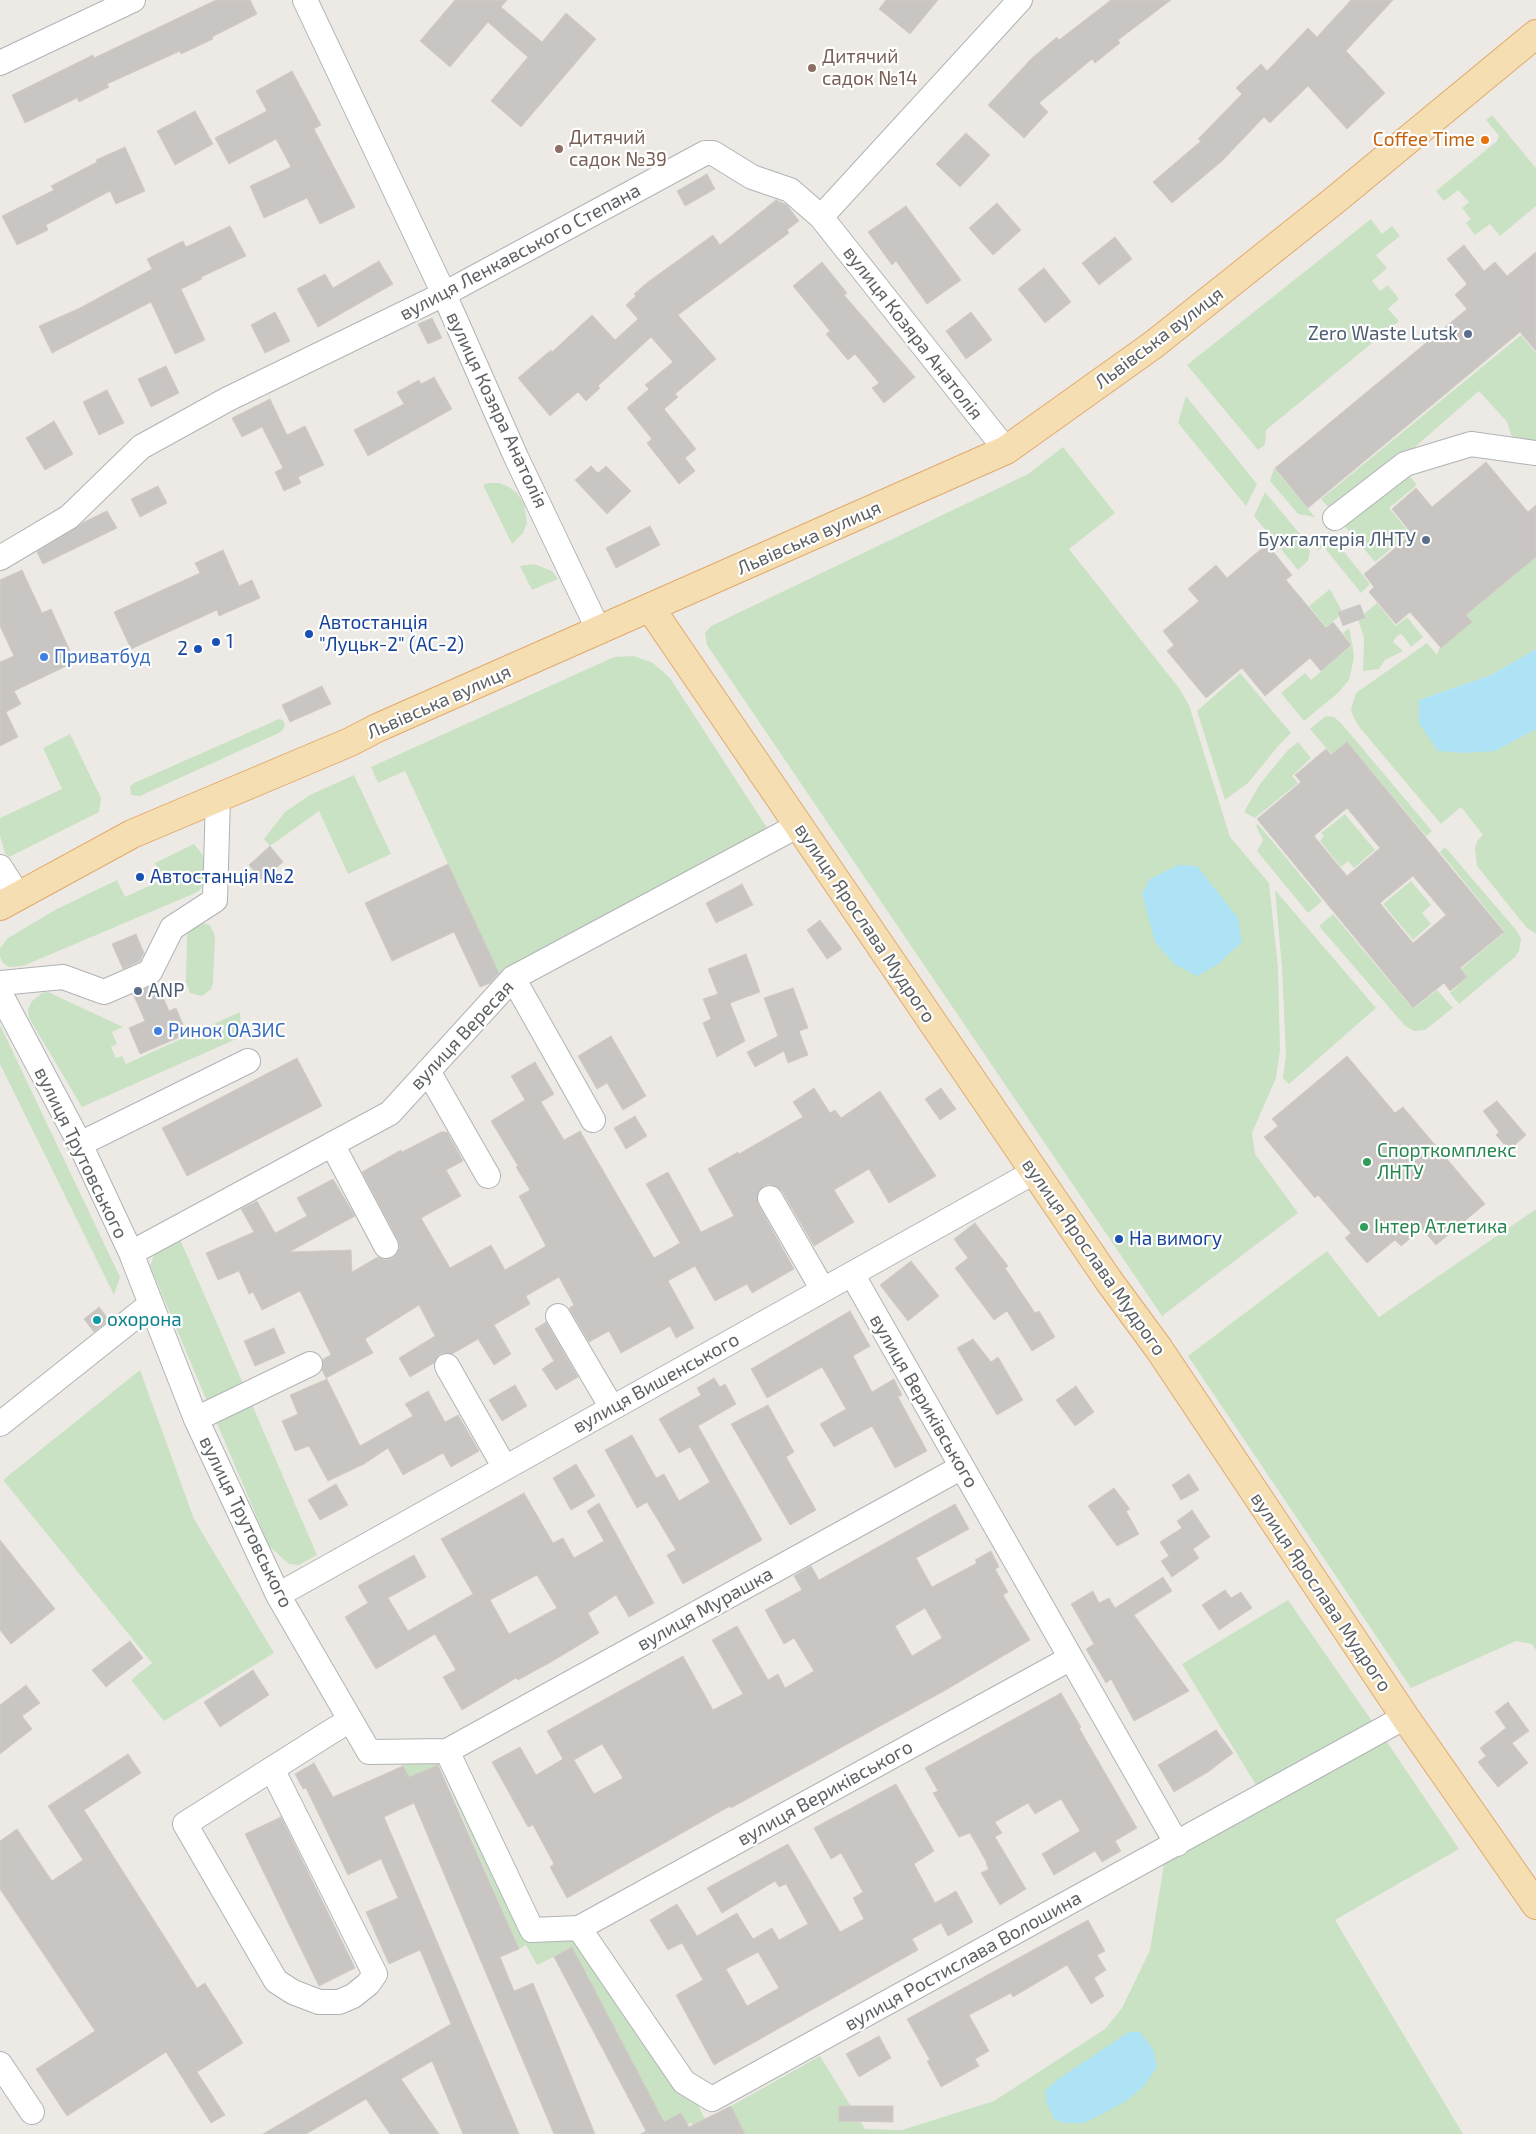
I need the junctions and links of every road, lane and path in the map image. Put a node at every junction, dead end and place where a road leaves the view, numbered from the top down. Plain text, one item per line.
1 (133, 0) edge
2 (305, 0) edge
3 (1020, 0) edge
4 (1536, 34) edge
5 (0, 63) edge
6 (821, 216) junction
7 (444, 294) junction
8 (1006, 450) junction
9 (1536, 453) edge
10 (1335, 518) dead end
11 (0, 558) edge
12 (651, 609) junction
13 (599, 631) junction
14 (218, 797) junction
15 (799, 825) junction
16 (0, 867) edge
17 (9, 900) edge
18 (513, 978) junction
19 (0, 983) edge
20 (0, 993) edge
21 (248, 1061) dead end
22 (428, 1071) junction
23 (593, 1120) dead end
24 (80, 1144) junction
25 (332, 1144) junction
26 (1034, 1172) junction
27 (488, 1176) dead end
28 (770, 1198) dead end
29 (386, 1246) dead end
30 (131, 1253) junction
31 (852, 1274) junction
32 (823, 1290) junction
33 (151, 1304) junction
34 (558, 1316) dead end
35 (310, 1364) dead end
36 (446, 1366) dead end
37 (612, 1408) junction
38 (196, 1419) junction
39 (0, 1424) edge
40 (962, 1466) junction
41 (505, 1468) junction
42 (278, 1595) junction
43 (1070, 1658) junction
44 (1405, 1717) junction
45 (350, 1720) junction
46 (448, 1751) junction
47 (272, 1769) junction
48 (1177, 1844) junction
49 (1536, 1905) edge
50 (579, 1928) junction
51 (0, 2064) edge
52 (32, 2112) dead end

1 - 5 street
2 - 7 street, вулиця Козяра Анатолія
3 - 6 street
4 - 8 main road, Львівська вулиця
6 - 7 street, вулиця Ленкавського Степана
6 - 8 street, вулиця Козяра Анатолія
7 - 11 street, вулиця Ленкавського Степана
7 - 13 street, вулиця Козяра Анатолія
8 - 12 main road, Львівська вулиця
9 - 10 street
12 - 13 main road, Львівська вулиця
12 - 15 main road, вулиця Ярослава Мудрого
13 - 14 main road, Львівська вулиця
14 - 17 main road, Львівська вулиця
14 - 19 street
15 - 18 street, вулиця Вересая
15 - 26 main road, вулиця Ярослава Мудрого
16 - 17 street
18 - 22 street, вулиця Вересая
18 - 23 street
20 - 24 street, вулиця Трутовського
21 - 24 street
22 - 25 street, вулиця Вересая
22 - 27 street
24 - 30 street, вулиця Трутовського
25 - 29 street
25 - 30 street, вулиця Вересая
26 - 31 street, вулиця Вишенського
26 - 44 main road, вулиця Ярослава Мудрого
28 - 32 street
30 - 33 street, вулиця Трутовського
31 - 32 street, вулиця Вишенського
31 - 40 street, вулиця Вериківського
32 - 37 street, вулиця Вишенського
33 - 38 street, вулиця Трутовського
33 - 39 street
34 - 37 street
35 - 38 street
36 - 41 street
37 - 41 street, вулиця Вишенського
38 - 42 street, вулиця Трутовського
40 - 43 street, вулиця Вериківського
40 - 46 street, вулиця Мурашка
41 - 42 street, вулиця Вишенського
42 - 45 street, вулиця Трутовського
43 - 48 street, вулиця Вериківського
43 - 50 street, вулиця Вериківського
44 - 48 street, вулиця Ростислава Волошина
44 - 49 main road, вулиця Ярослава Мудрого
45 - 46 street, вулиця Трутовського
45 - 47 street
46 - 50 street
47 - 47 street
48 - 50 street, вулиця Ростислава Волошина
51 - 52 street

